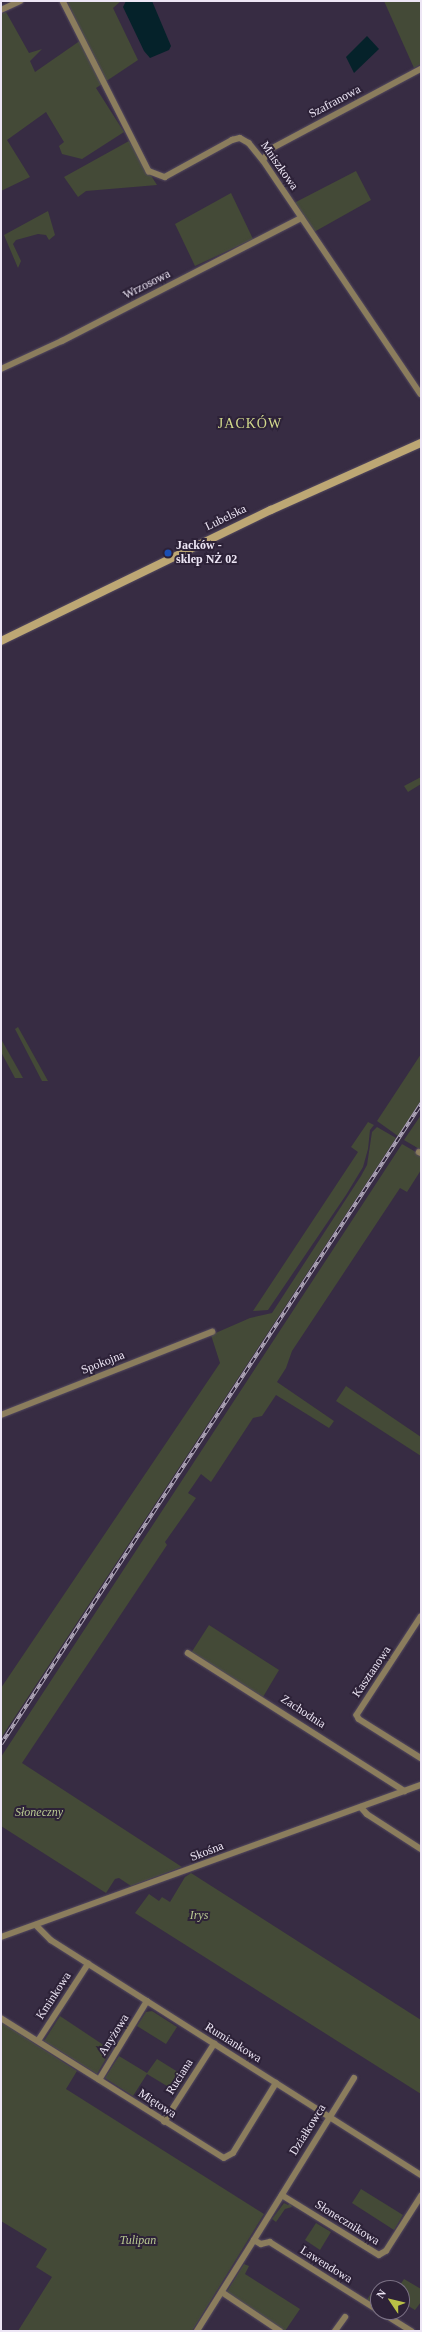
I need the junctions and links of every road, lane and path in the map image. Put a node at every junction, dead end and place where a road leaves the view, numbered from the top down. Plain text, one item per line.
1 (20, 1) edge
2 (63, 1) edge
3 (1, 10) edge
4 (421, 69) edge
5 (263, 160) junction
6 (301, 218) junction
7 (1, 369) edge
8 (421, 394) edge
9 (421, 443) edge
10 (1, 641) edge
11 (212, 1332) dead end
12 (1, 1415) edge
13 (421, 1617) edge
14 (188, 1653) dead end
15 (421, 1758) edge
16 (421, 1785) edge
17 (405, 1791) junction
18 (361, 1807) junction
19 (421, 1849) edge
20 (36, 1925) junction
21 (1, 1937) edge
22 (88, 1964) junction
23 (147, 2001) junction
24 (1, 2018) edge
25 (38, 2041) junction
26 (214, 2044) junction
27 (354, 2078) dead end
28 (99, 2080) junction
29 (276, 2083) junction
30 (329, 2117) junction
31 (164, 2122) junction
32 (421, 2175) edge
33 (282, 2195) junction
34 (421, 2196) edge
35 (254, 2240) junction
36 (222, 2292) junction
37 (370, 2305) edge
38 (345, 2317) dead end
39 (394, 2320) edge
40 (197, 2331) edge
41 (280, 2331) edge
42 (335, 2331) edge
43 (411, 2331) edge

1 - 3 street
2 - 5 street, Mniszkowa
4 - 5 street, Szafranowa
5 - 6 street, Mniszkowa
6 - 7 street, Wrzosowa
6 - 8 street, Mniszkowa
9 - 10 main road, Lubelska
11 - 12 street, Spokojna
13 - 15 street, Kasztanowa
14 - 17 street, Zachodnia
16 - 17 street, Skośna
17 - 18 street, Skośna
18 - 19 street
18 - 20 street, Skośna
20 - 21 street, Skośna
20 - 22 street, Rumiankowa
22 - 23 street, Rumiankowa
22 - 25 street, Kminkowa
23 - 26 street, Rumiankowa
23 - 28 street, Anyżowa
24 - 25 street, Miętowa
25 - 28 street, Miętowa
26 - 29 street, Rumiankowa
26 - 31 street, Ruciana
27 - 30 street, Działkowca
28 - 31 street, Miętowa
29 - 30 street, Rumiankowa
29 - 31 street, Miętowa
30 - 32 street, Rumiankowa
30 - 33 street, Działkowca
33 - 34 street, Słonecznikowa
33 - 35 street, Działkowca
35 - 36 street
35 - 37 street, Lawendowa
36 - 40 street
36 - 41 street
38 - 42 street
39 - 43 street

